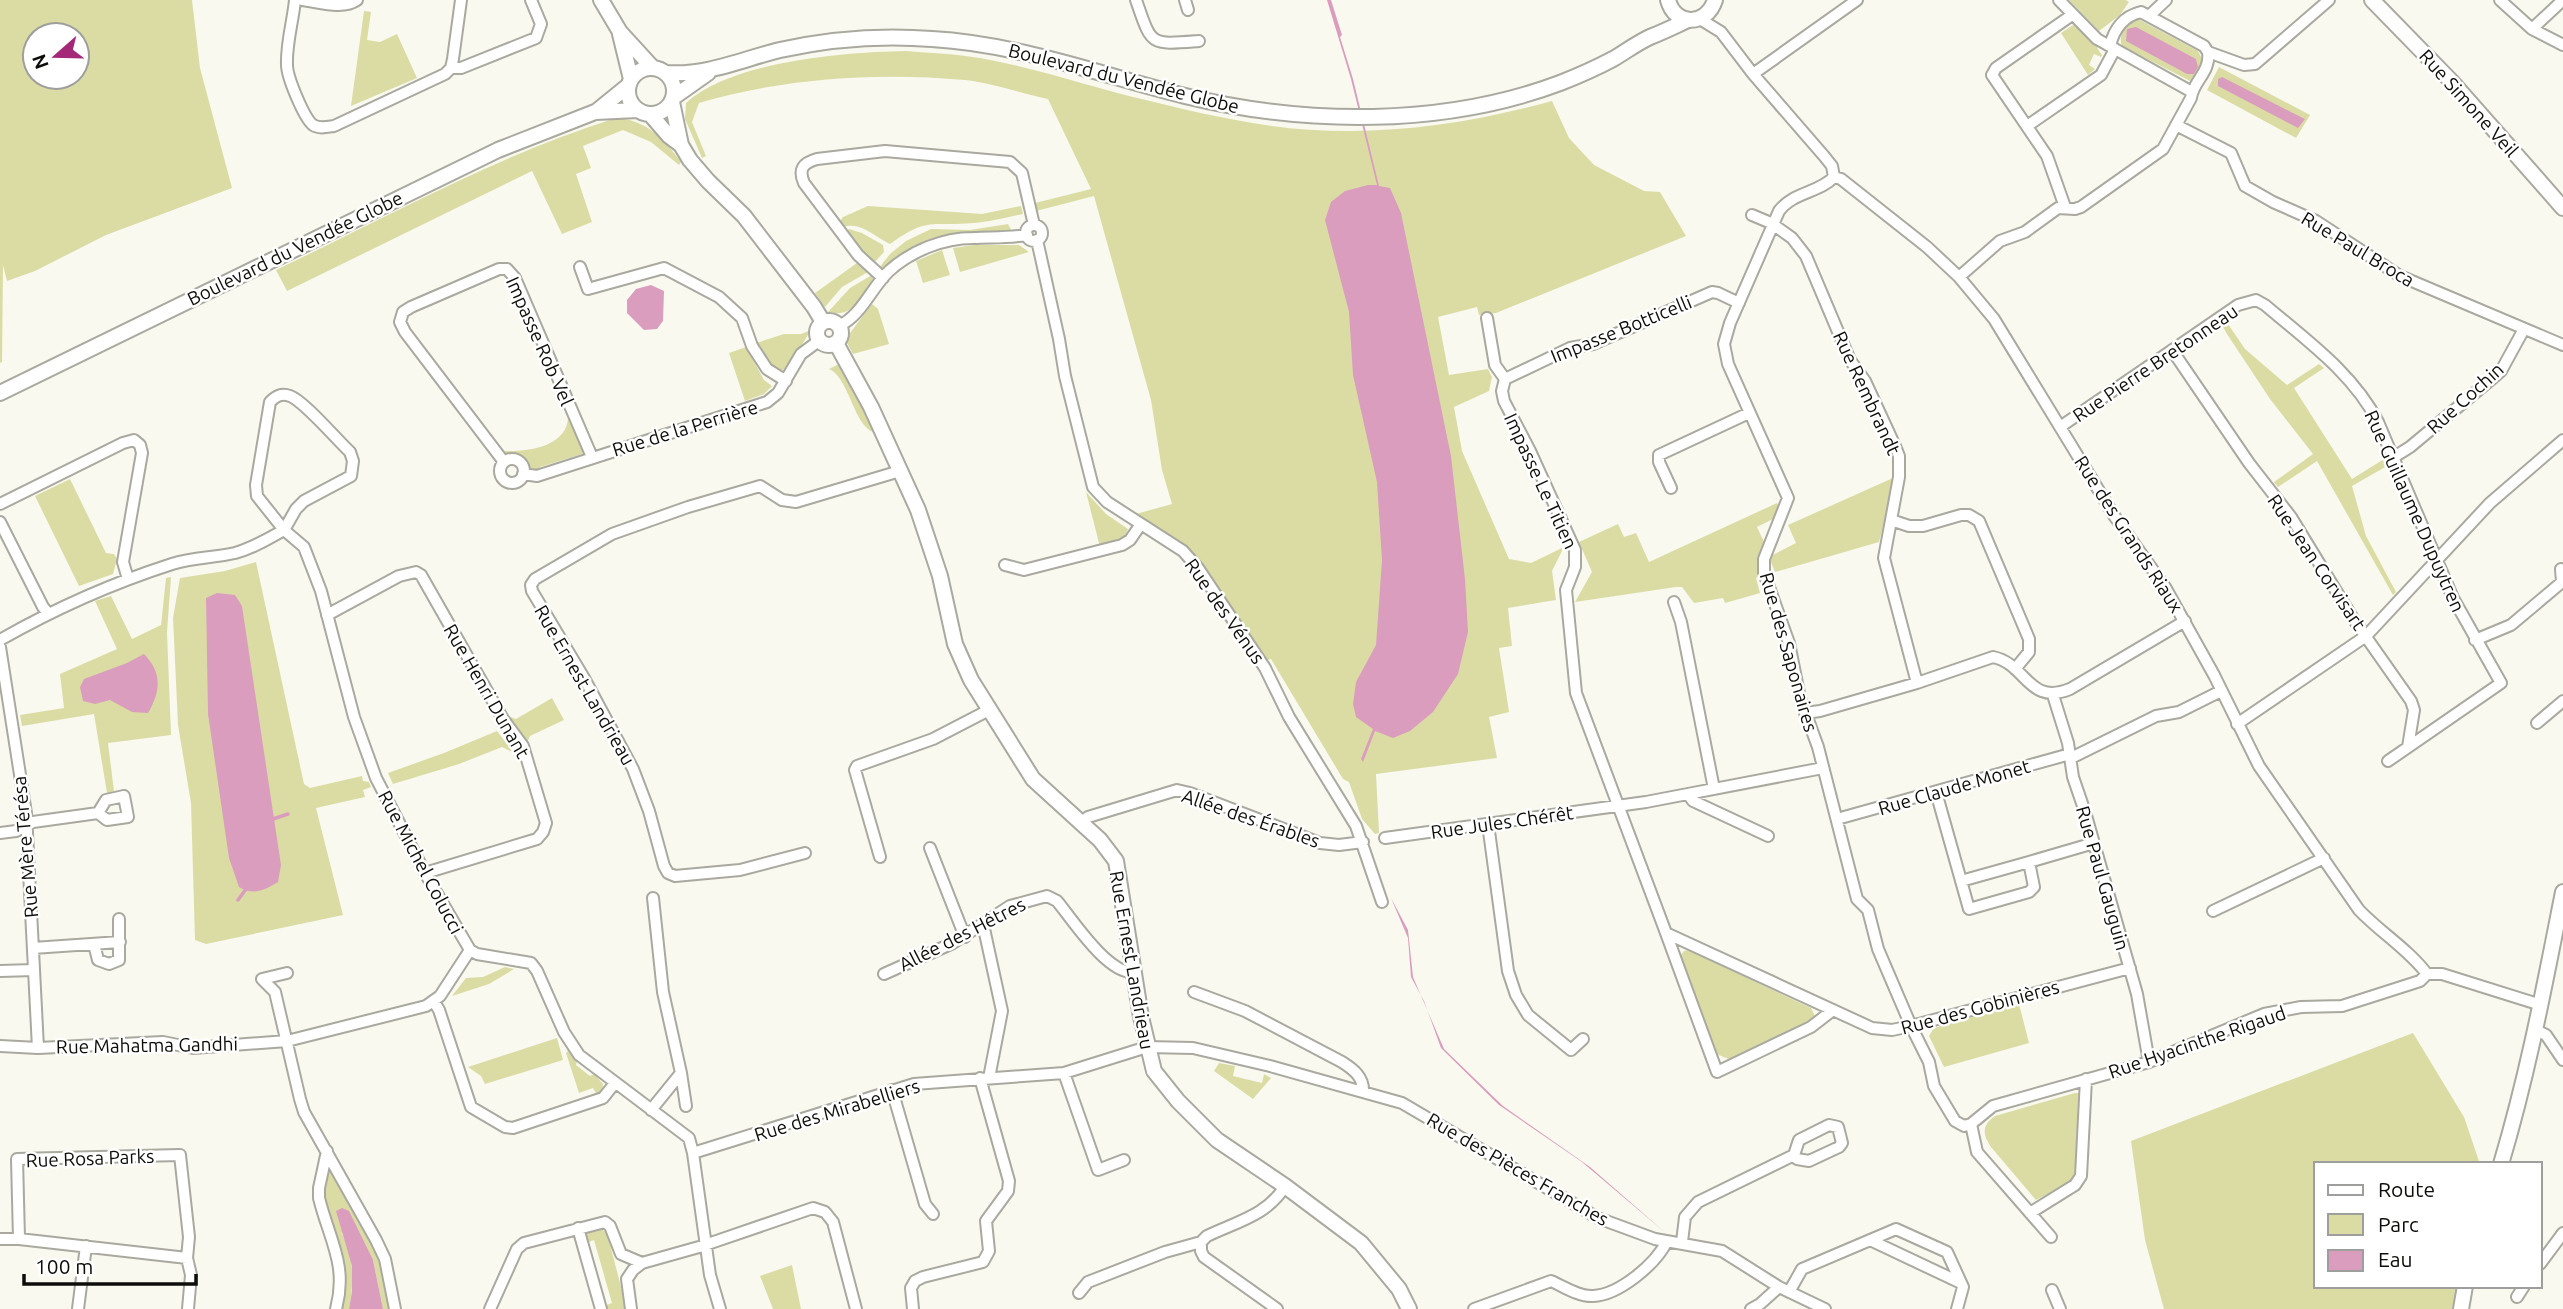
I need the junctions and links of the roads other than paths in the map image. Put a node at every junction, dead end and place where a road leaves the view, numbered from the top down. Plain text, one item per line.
1 (295, 0) edge
2 (302, 0) edge
3 (357, 0) edge
4 (461, 0) edge
5 (531, 0) edge
6 (601, 0) edge
7 (1136, 0) edge
8 (1857, 0) edge
9 (2059, 0) edge
10 (2166, 0) edge
11 (2329, 0) edge
12 (2372, 0) edge
13 (2500, 0) edge
14 (2563, 0) edge
15 (1715, 2) edge
16 (1670, 4) edge
17 (2072, 15) junction
18 (2150, 15) junction
19 (1694, 20) junction
20 (2532, 29) junction
21 (620, 32) junction
22 (1721, 32) junction
23 (1648, 38) junction
24 (1199, 41) dead end
25 (2563, 45) edge
26 (2112, 47) junction
27 (2208, 52) junction
28 (652, 67) junction
29 (451, 68) junction
30 (715, 69) junction
31 (667, 73) junction
32 (1753, 74) junction
33 (630, 82) junction
34 (2192, 92) junction
35 (673, 99) junction
36 (594, 112) junction
37 (644, 112) junction
38 (2176, 125) junction
39 (2027, 126) junction
40 (681, 145) junction
41 (1834, 177) junction
42 (2065, 207) junction
43 (2563, 208) edge
44 (1752, 215) dead end
45 (1772, 223) junction
46 (1026, 237) junction
47 (580, 267) dead end
48 (1959, 277) junction
49 (883, 278) junction
50 (2250, 300) joint
51 (1739, 303) junction
52 (1487, 318) dead end
53 (823, 322) junction
54 (839, 326) junction
55 (2524, 329) junction
56 (820, 340) junction
57 (836, 343) junction
58 (2563, 345) edge
59 (2172, 350) junction
60 (1505, 379) junction
61 (786, 381) junction
62 (0, 393) edge
63 (1749, 413) junction
64 (2060, 427) junction
65 (2563, 440) edge
66 (592, 457) junction
67 (2394, 457) junction
68 (504, 463) junction
69 (900, 471) junction
70 (523, 474) junction
71 (1671, 488) dead end
72 (0, 504) edge
73 (1891, 520) junction
74 (0, 522) edge
75 (1142, 524) junction
76 (284, 530) junction
77 (2435, 560) junction
78 (1005, 565) dead end
79 (2561, 569) dead end
80 (128, 579) junction
81 (1674, 602) dead end
82 (48, 613) junction
83 (327, 615) junction
84 (2185, 621) junction
85 (2366, 636) junction
86 (0, 640) edge
87 (2475, 640) junction
88 (0, 646) edge
89 (2015, 669) junction
90 (1917, 683) junction
91 (2221, 691) junction
92 (2053, 695) junction
93 (2563, 701) edge
94 (989, 710) junction
95 (1805, 713) junction
96 (2537, 723) dead end
97 (2237, 724) junction
98 (2408, 747) junction
99 (2070, 756) junction
100 (2388, 761) dead end
101 (1822, 768) junction
102 (1714, 789) junction
103 (1936, 792) junction
104 (1688, 794) junction
105 (1618, 806) junction
106 (98, 813) dead end
107 (1837, 819) junction
108 (1081, 823) junction
109 (1488, 824) junction
110 (27, 827) junction
111 (0, 833) edge
112 (1768, 836) dead end
113 (1385, 838) dead end
114 (1363, 842) junction
115 (2094, 843) junction
116 (930, 848) dead end
117 (805, 853) dead end
118 (880, 857) dead end
119 (2324, 858) junction
120 (2029, 862) junction
121 (425, 873) junction
122 (1961, 881) junction
123 (2563, 892) edge
124 (653, 898) dead end
125 (1382, 902) dead end
126 (2214, 911) dead end
127 (119, 919) dead end
128 (983, 924) junction
129 (1666, 933) junction
130 (965, 937) junction
131 (120, 942) junction
132 (94, 944) junction
133 (33, 948) junction
134 (470, 950) junction
135 (2130, 968) junction
136 (34, 970) junction
137 (0, 971) edge
138 (1134, 972) junction
139 (287, 973) dead end
140 (884, 974) dead end
141 (2427, 974) junction
142 (1194, 992) dead end
143 (434, 1002) junction
144 (2541, 1005) junction
145 (1833, 1010) junction
146 (1911, 1026) junction
147 (2536, 1030) junction
148 (1583, 1039) dead end
149 (287, 1041) junction
150 (0, 1046) edge
151 (1147, 1046) junction
152 (37, 1048) junction
153 (2563, 1060) edge
154 (2149, 1062) junction
155 (681, 1073) junction
156 (1064, 1073) junction
157 (985, 1078) junction
158 (2087, 1079) junction
159 (615, 1083) junction
160 (892, 1090) junction
161 (1363, 1092) junction
162 (686, 1105) dead end
163 (651, 1110) junction
164 (1971, 1124) junction
165 (327, 1151) junction
166 (693, 1153) junction
167 (1794, 1155) dead end
168 (1124, 1160) dead end
169 (2502, 1162) edge
170 (1285, 1186) junction
171 (2030, 1213) junction
172 (933, 1214) dead end
173 (578, 1228) junction
174 (2563, 1233) edge
175 (2051, 1237) dead end
176 (0, 1239) edge
177 (19, 1239) junction
178 (1870, 1240) junction
179 (1667, 1241) junction
180 (1201, 1242) junction
181 (1682, 1242) junction
182 (705, 1245) junction
183 (86, 1247) junction
184 (187, 1258) junction
185 (2542, 1261) edge
186 (642, 1263) junction
187 (1961, 1283) junction
188 (2465, 1288) edge
189 (2523, 1288) edge
190 (1784, 1289) junction
191 (2052, 1290) dead end
192 (1079, 1293) dead end
193 (2517, 1297) dead end
194 (78, 1309) edge
195 (187, 1309) edge
196 (336, 1309) edge
197 (395, 1309) edge
198 (490, 1309) edge
199 (601, 1309) edge
200 (631, 1309) edge
201 (720, 1309) edge
202 (856, 1309) edge
203 (913, 1309) edge
204 (1277, 1309) edge
205 (1409, 1309) edge
206 (1474, 1309) edge
207 (1751, 1309) edge
208 (1825, 1309) edge
209 (1958, 1309) edge
210 (2060, 1309) edge
211 (2461, 1309) edge

1 - 29 street
2 - 3 street
4 - 29 street
5 - 29 street
6 - 21 main road
7 - 24 street
8 - 32 street
9 - 17 street
10 - 18 street
11 - 27 street
12 - 43 main road, Rue Simone Veil
13 - 20 street
14 - 20 street
15 - 19 main road
15 - 22 street, Rue des Grands Riaux
16 - 19 main road
16 - 23 main road, Boulevard du Vendée Globe
17 - 26 street
17 - 39 street
18 - 26 street
18 - 27 street
19 - 22 street, Rue des Grands Riaux
19 - 23 main road, Boulevard du Vendée Globe
20 - 25 street
21 - 28 main road
21 - 33 main road
22 - 32 street, Rue des Grands Riaux
23 - 30 main road, Boulevard du Vendée Globe
26 - 34 street
26 - 39 street
27 - 34 street
28 - 31 main road
28 - 33 main road
30 - 31 main road, Boulevard du Vendée Globe
30 - 35 main road, Boulevard du Vendée Globe
31 - 35 main road
32 - 41 street, Rue des Grands Riaux
33 - 36 main road, Boulevard du Vendée Globe
33 - 37 main road
34 - 38 street
35 - 37 main road
35 - 40 main road
36 - 37 main road, Boulevard du Vendée Globe
36 - 62 main road, Boulevard du Vendée Globe
37 - 40 main road
38 - 42 street
38 - 55 street, Rue Paul Broca
39 - 42 street
40 - 53 main road
41 - 45 street, Rue des Saponaires
41 - 48 street, Rue des Grands Riaux
42 - 48 street
44 - 45 street, Rue Rembrandt
45 - 51 street, Rue des Saponaires
45 - 73 street, Rue Rembrandt
46 - 49 street
46 - 49 street, Rue des Vénus
46 - 75 street, Rue des Vénus
47 - 61 street
48 - 64 street, Rue des Grands Riaux
49 - 54 street
50 - 59 street, Rue Pierre Bretonneau
50 - 67 street, Rue Guillaume Dupuytren
51 - 60 street, Impasse Botticelli
51 - 63 street, Rue des Saponaires
52 - 60 street, Impasse Le Titien
53 - 54 main road
53 - 56 main road
54 - 57 main road
55 - 58 street, Rue Paul Broca
55 - 67 street, Rue Cochin
56 - 57 main road
56 - 61 street, Rue de la Perrière
57 - 69 main road, Rue Ernest Landrieau
59 - 64 street, Rue Pierre Bretonneau
59 - 85 street, Rue Jean Corvisart
60 - 105 street, Impasse Le Titien
61 - 66 street, Rue de la Perrière
63 - 71 street
63 - 95 street, Rue des Saponaires
64 - 84 street, Rue des Grands Riaux
65 - 77 street
66 - 68 street, Impasse Rob Vel
66 - 70 street, Rue de la Perrière
67 - 77 street, Rue Guillaume Dupuytren
68 - 70 street
68 - 70 street
69 - 94 main road, Rue Ernest Landrieau
69 - 117 street, Rue Ernest Landrieau
72 - 80 street
73 - 89 street
73 - 90 street, Rue Rembrandt
74 - 82 street
75 - 78 street
75 - 114 street, Rue des Vénus
76 - 76 street, Rue Michel Colucci
76 - 80 street
76 - 83 street, Rue Michel Colucci
77 - 85 street
77 - 87 street, Rue Guillaume Dupuytren
79 - 87 street
80 - 82 street
81 - 102 street
82 - 86 street
83 - 121 street, Rue Michel Colucci
83 - 121 street, Rue Henri Dunant
84 - 91 street, Rue des Grands Riaux
84 - 92 street
85 - 97 street
85 - 98 street, Rue Jean Corvisart
87 - 98 street, Rue Guillaume Dupuytren
88 - 110 street, Rue Mère Térésa
89 - 90 street
89 - 92 street
90 - 95 street
91 - 97 street, Rue des Grands Riaux
91 - 99 street, Rue Claude Monet
92 - 99 street, Rue Paul Gauguin
93 - 96 street
94 - 108 main road, Rue Ernest Landrieau
94 - 118 street
95 - 101 street, Rue des Saponaires
97 - 119 street, Rue des Grands Riaux
98 - 100 street
99 - 103 street, Rue Claude Monet
99 - 115 street, Rue Paul Gauguin
101 - 102 street, Rue Jules Chérêt
101 - 107 street, Rue des Saponaires
102 - 104 street, Rue Jules Chérêt
103 - 107 street, Rue Claude Monet
103 - 122 street
104 - 105 street, Rue Jules Chérêt
104 - 112 street
105 - 109 street, Rue Jules Chérêt
105 - 129 street
106 - 110 street
107 - 146 street, Rue des Saponaires
108 - 114 street, Allée des Érables
108 - 138 main road, Rue Ernest Landrieau
109 - 113 street, Rue Jules Chérêt
109 - 148 street
110 - 111 street
110 - 133 street, Rue Mère Térésa
114 - 125 street
115 - 120 street
115 - 135 street, Rue Paul Gauguin
116 - 130 street
119 - 126 street
119 - 141 street, Rue des Grands Riaux
120 - 122 street
120 - 122 street
121 - 134 street, Rue Michel Colucci
123 - 144 main road
124 - 155 street
127 - 131 street
128 - 130 street, Allée des Hêtres
128 - 138 street, Allée des Hêtres
128 - 157 street
129 - 145 street, Rue des Gobinières
129 - 145 street
130 - 140 street, Allée des Hêtres
131 - 132 street
131 - 132 street
132 - 133 street
133 - 136 street, Rue Mère Térésa
134 - 143 street
134 - 159 street, Rue Michel Colucci
135 - 146 street, Rue des Gobinières
135 - 154 street, Rue Paul Gauguin
136 - 137 street
136 - 152 street, Rue Mère Térésa
138 - 151 main road, Rue Ernest Landrieau
139 - 149 street
141 - 144 street
141 - 154 street, Rue Hyacinthe Rigaud
142 - 161 street
143 - 149 street, Rue Mahatma Gandhi
143 - 159 street
144 - 147 main road
145 - 146 street, Rue des Gobinières
146 - 164 street
147 - 153 street
147 - 169 main road
149 - 152 street, Rue Mahatma Gandhi
149 - 165 street
150 - 152 street, Rue Mahatma Gandhi
151 - 156 street, Rue des Mirabelliers
151 - 161 street, Rue des Pièces Franches
151 - 170 main road, Rue Ernest Landrieau
154 - 158 street, Rue Hyacinthe Rigaud
155 - 162 street
155 - 163 street
156 - 157 street, Rue des Mirabelliers
156 - 168 street
157 - 160 street, Rue des Mirabelliers
157 - 203 street
158 - 164 street, Rue Hyacinthe Rigaud
158 - 171 street, Rue Hyacinthe Rigaud
159 - 163 street, Rue Michel Colucci
160 - 166 street, Rue des Mirabelliers
160 - 172 street
161 - 179 street, Rue des Pièces Franches
163 - 166 street, Rue Michel Colucci
164 - 171 street
165 - 196 street
165 - 197 street
166 - 182 street
167 - 181 street
170 - 180 street
170 - 205 main road, Rue Ernest Landrieau
171 - 175 street
173 - 186 street
173 - 198 street
173 - 199 street
174 - 185 street
176 - 177 street
177 - 183 street
177 - 184 street, Rue Rosa Parks
178 - 187 street
178 - 187 street
178 - 190 street
179 - 181 street, Rue des Pièces Franches
179 - 206 street
180 - 192 street
180 - 204 street
181 - 190 street, Rue des Pièces Franches
182 - 186 street
182 - 201 street
182 - 202 street
183 - 184 street
183 - 194 street
184 - 195 street
186 - 200 street
187 - 209 street
188 - 211 main road
189 - 193 street
190 - 207 street
190 - 208 street, Rue des Pièces Franches
191 - 210 street

